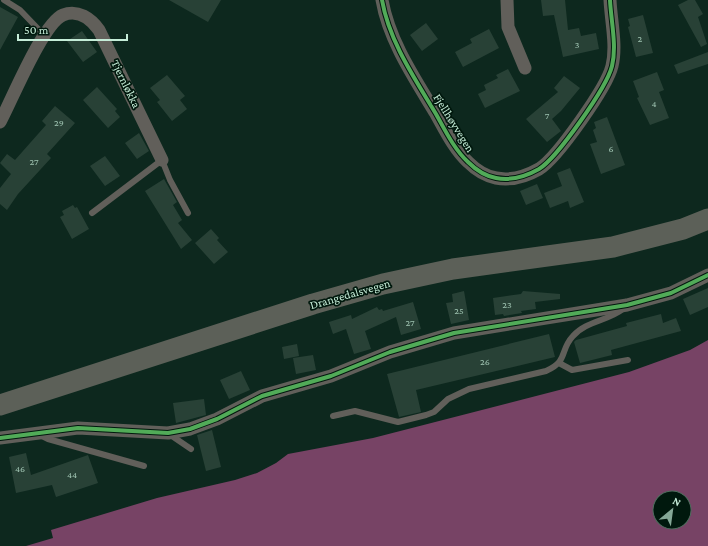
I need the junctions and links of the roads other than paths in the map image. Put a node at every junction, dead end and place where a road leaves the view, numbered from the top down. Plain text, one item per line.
1 (4, 0) edge
2 (382, 0) edge
3 (507, 0) edge
4 (610, 0) edge
5 (44, 35) junction
6 (525, 68) dead end
7 (0, 122) edge
8 (162, 160) junction
9 (92, 213) dead end
10 (188, 213) dead end
11 (708, 219) edge
12 (708, 275) edge
13 (627, 305) junction
14 (628, 360) dead end
15 (559, 363) junction
16 (0, 405) edge
17 (333, 416) dead end
18 (35, 433) junction
19 (168, 433) junction
20 (0, 438) edge
21 (191, 449) dead end
22 (144, 466) dead end

1 - 5 lane
2 - 4 street, Fjellhøyvegen
3 - 6 street
5 - 7 street, Tjernløkka
5 - 8 street, Tjernløkka
8 - 9 lane
8 - 10 lane
11 - 16 main road, Drangedalsvegen
12 - 13 street
13 - 15 lane
13 - 19 street
14 - 15 lane
15 - 17 lane
18 - 19 street
18 - 20 street
18 - 22 lane
19 - 21 lane

